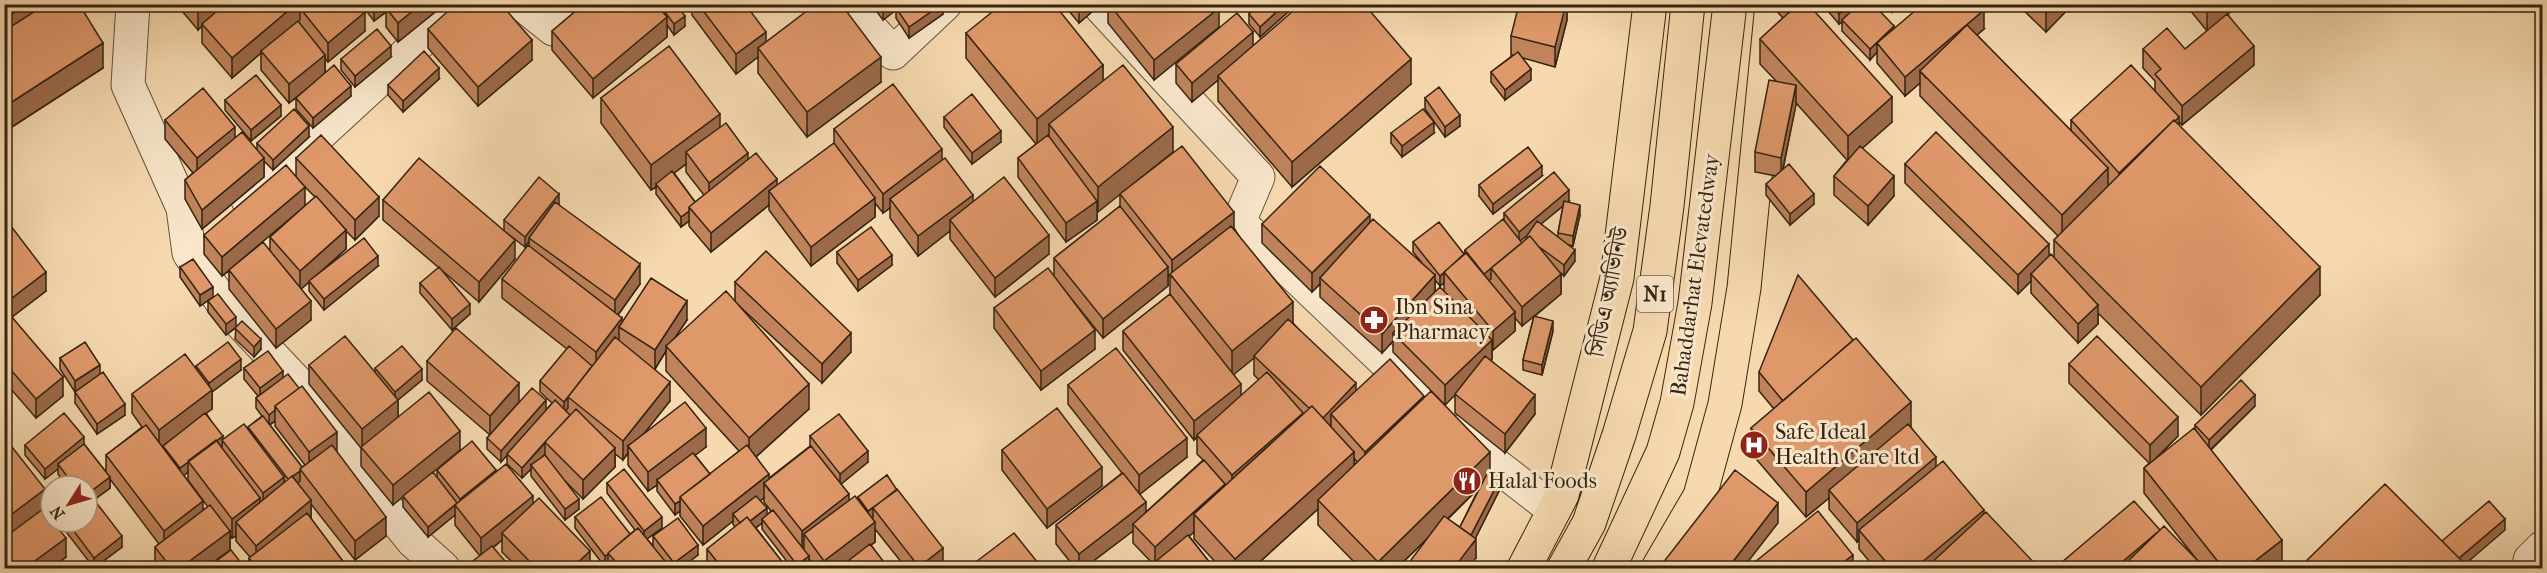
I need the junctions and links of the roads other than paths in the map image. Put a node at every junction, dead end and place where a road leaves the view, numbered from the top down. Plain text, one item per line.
1 (133, 4) edge
2 (461, 4) edge
3 (522, 4) edge
4 (580, 4) edge
5 (848, 4) edge
6 (945, 4) edge
7 (1098, 4) edge
8 (1650, 4) edge
9 (1688, 4) edge
10 (1730, 4) edge
11 (1772, 4) edge
12 (189, 254) junction
13 (1554, 510) junction
14 (2542, 548) edge
15 (443, 568) edge
16 (1524, 568) edge
17 (1563, 568) edge
18 (1609, 568) edge
19 (1658, 568) edge
20 (2540, 568) edge

1 - 12 street
2 - 12 street
3 - 4 street
5 - 6 street
7 - 13 street
8 - 13 highway, সিডিএ অ্যাভিনিউ / N1
9 - 17 highway, Bahaddarhat Elevatedway / N1
10 - 18 highway, Bahaddarhat Elevatedway / N1
11 - 19 highway
12 - 15 street
13 - 16 highway, সিডিএ অ্যাভিনিউ / N1
14 - 20 street

